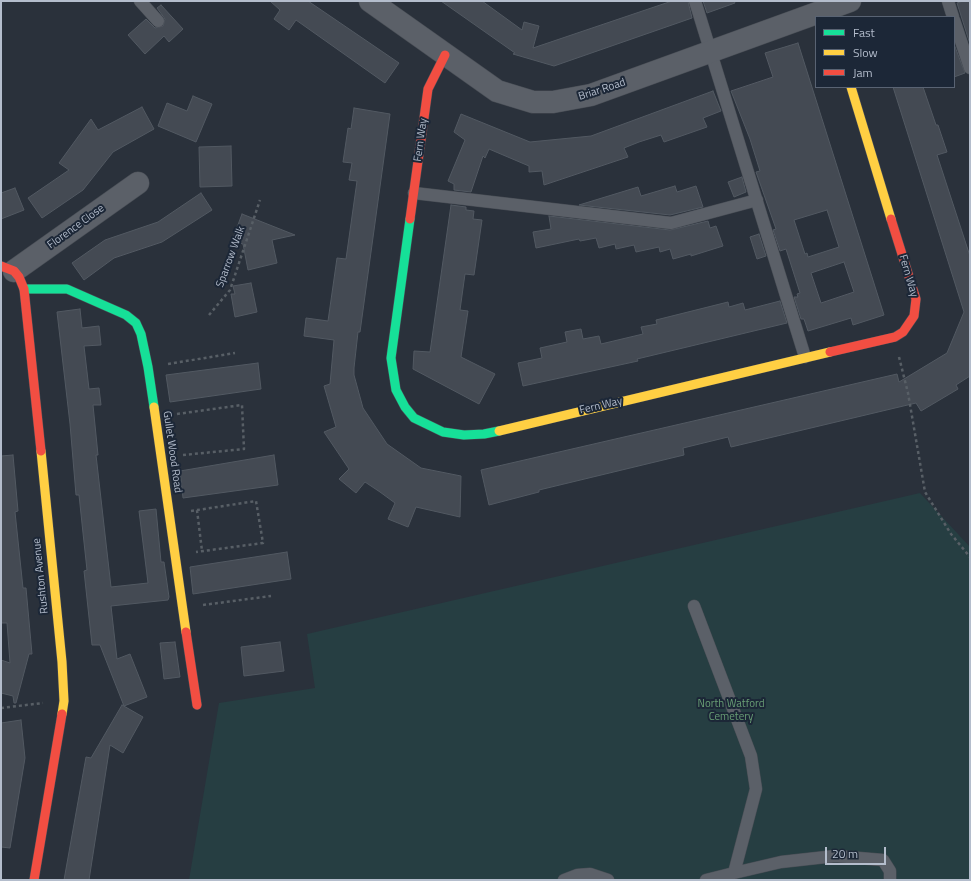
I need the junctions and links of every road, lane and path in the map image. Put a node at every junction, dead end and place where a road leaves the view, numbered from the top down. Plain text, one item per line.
1 (140, 1) edge
2 (370, 1) edge
3 (694, 1) edge
4 (850, 1) edge
5 (948, 1) edge
6 (827, 9) edge
7 (953, 16) edge
8 (158, 21) dead end
9 (955, 23) edge
10 (710, 53) junction
11 (445, 55) junction
12 (970, 68) edge
13 (851, 88) edge
14 (138, 182) dead end
15 (414, 193) junction
16 (260, 200) dead end
17 (757, 200) junction
18 (13, 276) edge
19 (209, 314) dead end
20 (895, 337) junction
21 (234, 353) dead end
22 (805, 357) junction
23 (148, 367) junction
24 (154, 417) junction
25 (160, 457) junction
26 (197, 510) junction
27 (168, 514) junction
28 (202, 551) junction
29 (175, 555) junction
30 (970, 557) edge
31 (271, 596) dead end
32 (694, 606) dead end
33 (183, 608) junction
34 (64, 701) junction
35 (197, 705) dead end
36 (1, 708) edge
37 (734, 873) junction
38 (34, 880) edge
39 (564, 880) edge
40 (608, 880) edge
41 (706, 880) edge
42 (890, 880) edge

1 - 8 lane
2 - 11 street, Briar Road
3 - 10 lane
4 - 6 street, Briar Road
5 - 7 lane
6 - 10 street, Briar Road
9 - 12 lane
10 - 11 street, Briar Road
10 - 17 lane
11 - 15 street, Fern Way
13 - 20 street, Fern Way
14 - 18 street, Florence Close
15 - 17 lane
15 - 22 street, Fern Way
16 - 19 path, Sparrow Walk
17 - 22 lane
18 - 23 street, Gullet Wood Road
18 - 34 street, Rushton Avenue
20 - 22 street, Fern Way
20 - 30 path
21 - 23 path
23 - 24 street, Gullet Wood Road
24 - 25 street, Gullet Wood Road
24 - 25 path
25 - 27 street, Gullet Wood Road
26 - 27 path
26 - 28 path
26 - 28 path
27 - 29 street, Gullet Wood Road
28 - 29 path
29 - 33 street, Gullet Wood Road
31 - 33 path
32 - 37 lane
33 - 35 street, Gullet Wood Road
34 - 36 path
34 - 38 street, Rushton Avenue
37 - 41 lane
37 - 42 lane
39 - 40 lane

